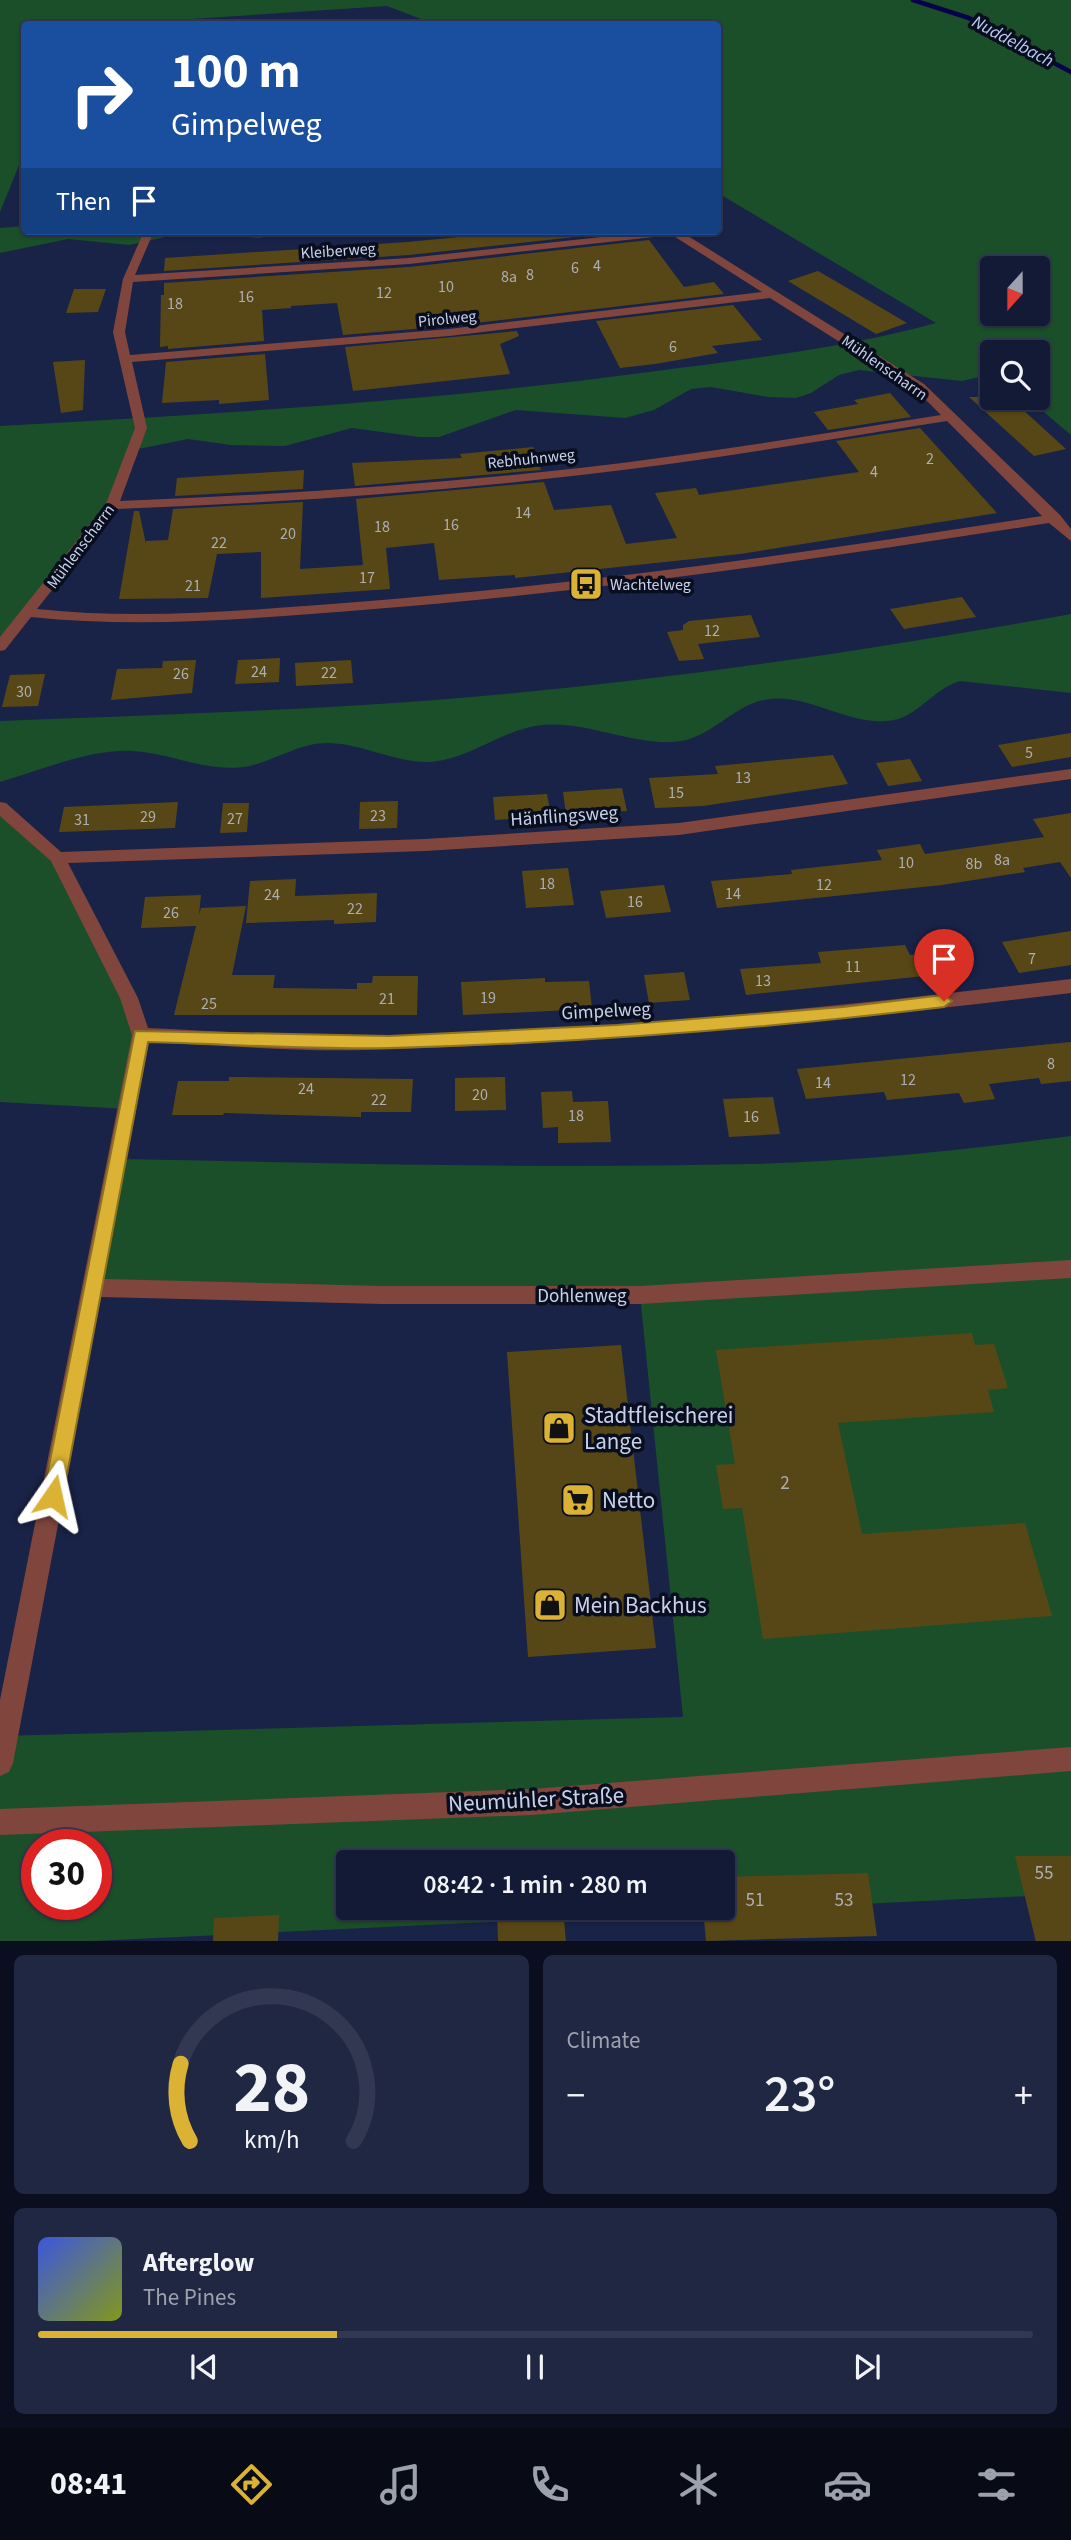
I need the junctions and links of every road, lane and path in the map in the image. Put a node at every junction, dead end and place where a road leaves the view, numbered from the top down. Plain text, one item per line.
1 (147, 235) edge
2 (646, 235) edge
3 (678, 235) edge
4 (128, 279) junction
5 (772, 294) junction
6 (123, 359) junction
7 (951, 417) junction
8 (112, 505) junction
9 (1055, 518) junction
10 (1071, 537) edge
11 (28, 612) junction
12 (0, 647) edge
13 (1071, 774) edge
14 (0, 807) edge
15 (57, 858) junction
16 (1071, 986) edge
17 (141, 1035) junction
18 (1071, 1269) edge
19 (93, 1288) junction
20 (1071, 1759) edge
21 (0, 1763) edge
22 (0, 1822) edge

1 - 4 street, Mühlenscharrn
2 - 4 street, Kleiberweg
3 - 5 street, Mühlenscharrn
4 - 6 street, Mühlenscharrn
5 - 6 street, Pirolweg
5 - 7 street, Mühlenscharrn
6 - 8 street, Mühlenscharrn
7 - 8 street, Rebhuhnweg
7 - 9 street, Mühlenscharrn
8 - 11 street, Mühlenscharrn
9 - 10 street, Mühlenscharrn
9 - 11 street
11 - 12 street, Mühlenscharrn
13 - 15 street, Hänflingsweg
14 - 15 street
15 - 17 street
16 - 17 street, Gimpelweg
17 - 19 street
18 - 19 street, Dohlenweg
19 - 21 street
20 - 22 street, Neumühler Straße

